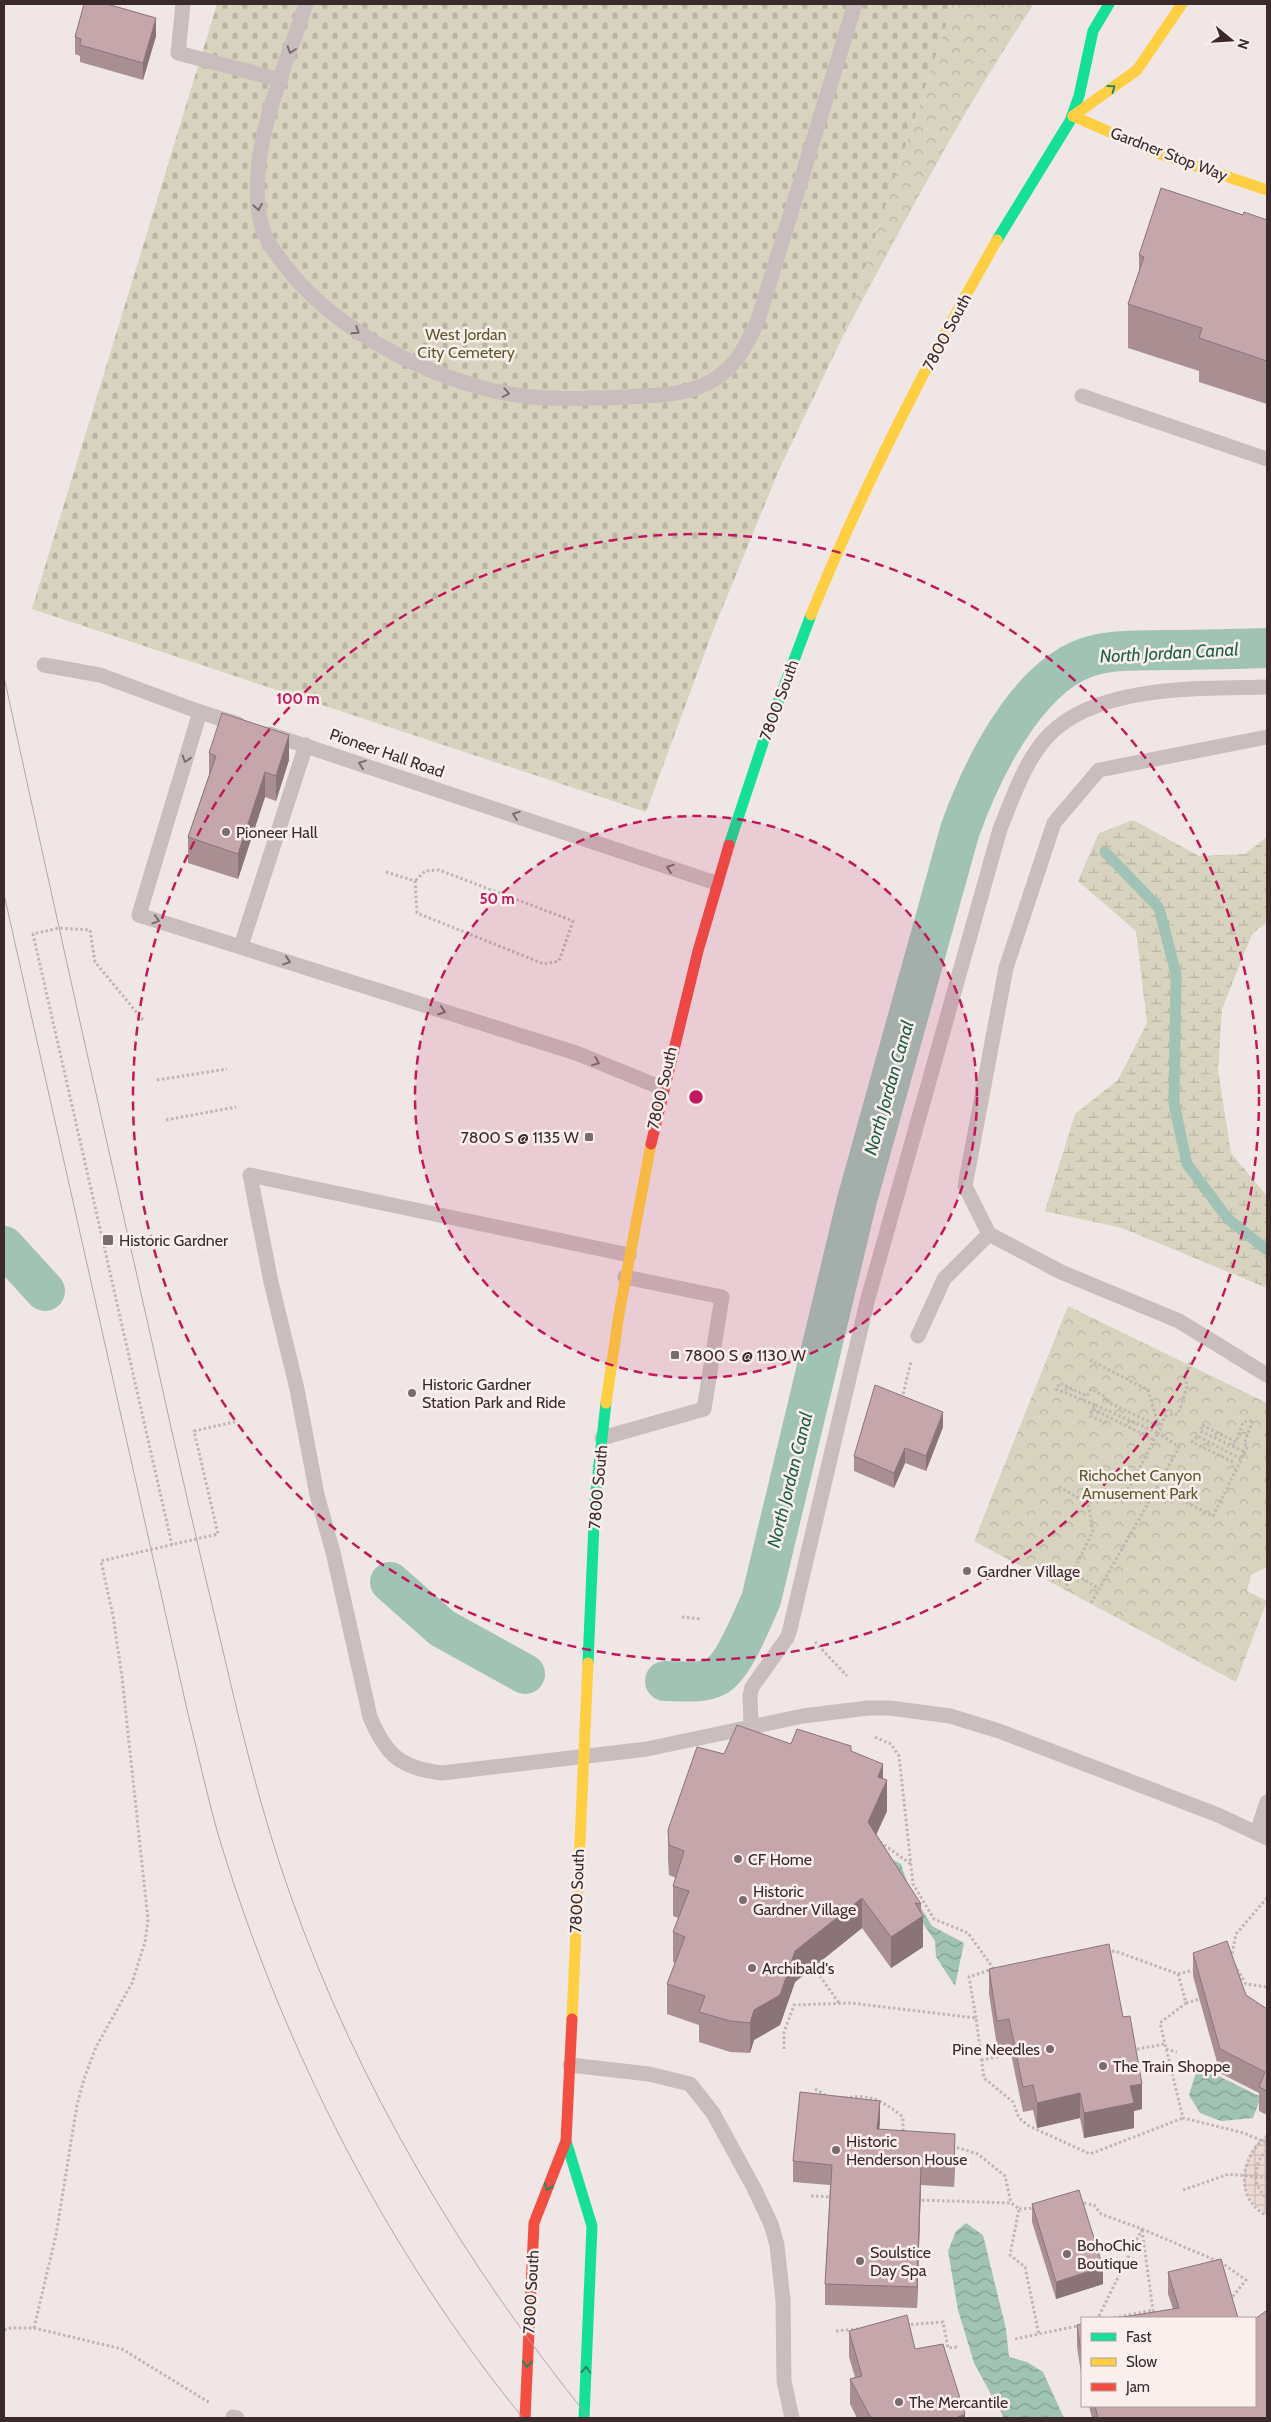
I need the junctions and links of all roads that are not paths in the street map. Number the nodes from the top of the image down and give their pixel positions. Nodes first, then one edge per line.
1 (183, 4) edge
2 (306, 4) edge
3 (855, 4) edge
4 (1110, 4) edge
5 (1182, 4) edge
6 (281, 80) junction
7 (1073, 116) junction
8 (1267, 190) edge
9 (1082, 396) dead end
10 (1267, 459) edge
11 (44, 665) dead end
12 (1267, 687) edge
13 (200, 712) junction
14 (1267, 737) edge
15 (306, 745) junction
16 (716, 883) junction
17 (241, 946) junction
18 (662, 1088) junction
19 (989, 1234) junction
20 (628, 1255) junction
21 (625, 1277) junction
22 (918, 1336) road end
23 (1267, 1375) edge
24 (602, 1438) junction
25 (751, 1726) junction
26 (584, 1756) junction
27 (1267, 1802) edge
28 (1262, 1835) edge
29 (570, 2065) junction
30 (566, 2141) junction
31 (525, 2418) edge
32 (584, 2418) edge
33 (792, 2418) edge

1 - 6 lane
2 -> 6 lane
6 -> 3 lane
4 - 7 main road, 7800 South
7 -> 5 main road, 7800 South
7 - 8 main road, Gardner Stop Way
7 - 16 main road, 7800 South
9 - 10 lane
11 - 13 lane, Pioneer Hall Road
12 - 25 lane
13 - 15 lane, Pioneer Hall Road
13 -> 17 lane
14 - 19 lane
16 -> 15 lane, Pioneer Hall Road
15 - 17 lane
16 - 18 main road, 7800 South
17 -> 18 lane
18 - 20 main road, 7800 South
19 - 22 lane
19 - 23 lane
20 - 21 main road, 7800 South
20 - 26 lane
21 - 24 main road, 7800 South
21 - 24 lane
24 - 26 main road, 7800 South
25 - 26 lane
25 - 28 lane
26 - 29 main road, 7800 South
27 - 28 lane
29 - 30 main road, 7800 South
29 - 33 lane
30 -> 31 main road, 7800 South
32 -> 30 main road, 7800 South

